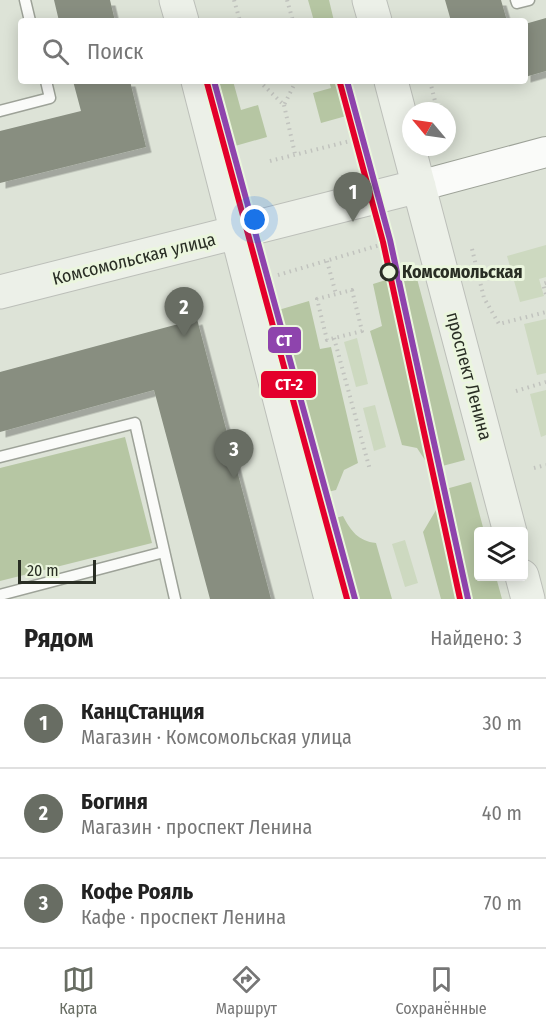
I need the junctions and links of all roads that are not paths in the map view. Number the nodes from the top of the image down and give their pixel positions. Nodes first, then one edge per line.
1 (25, 0) edge
2 (176, 0) edge
3 (369, 0) edge
4 (516, 0) edge
5 (529, 0) edge
6 (29, 18) edge
7 (181, 18) edge
8 (374, 18) edge
9 (47, 84) edge
10 (199, 84) edge
11 (392, 84) edge
12 (0, 111) edge
13 (546, 152) edge
14 (419, 186) junction
15 (239, 233) junction
16 (0, 292) edge
17 (0, 457) edge
18 (509, 527) edge
19 (164, 552) junction
20 (523, 581) edge
21 (0, 594) edge
22 (175, 599) edge
23 (331, 599) edge
24 (528, 599) edge

1 - 6 lane
2 - 7 main road
3 - 8 main road
4 - 5 lane
9 - 12 lane
10 - 15 main road
11 - 14 main road, проспект Ленина
13 - 14 main road, Комсомольская улица
14 - 15 main road, Комсомольская улица
14 - 18 main road, проспект Ленина
15 - 16 main road, Комсомольская улица
15 - 23 main road
17 - 19 lane
19 - 21 lane
19 - 22 lane
20 - 24 main road

